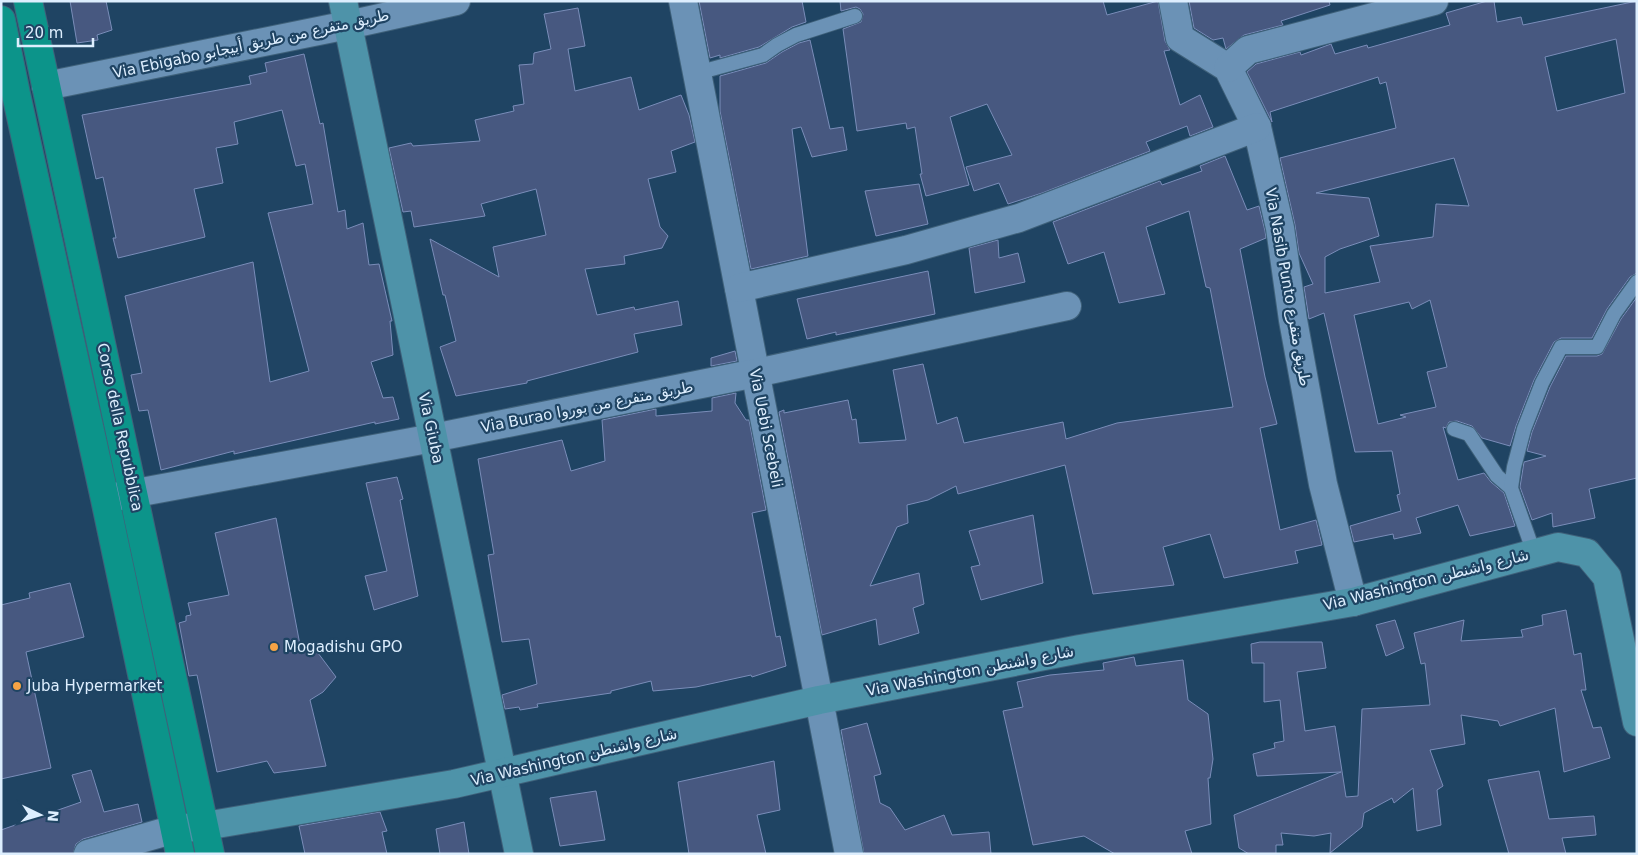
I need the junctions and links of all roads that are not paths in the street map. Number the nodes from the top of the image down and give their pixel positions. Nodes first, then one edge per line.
1 (28, 1) edge
2 (456, 1) edge
3 (684, 1) edge
4 (1172, 1) edge
5 (1422, 2) edge
6 (346, 13) edge
7 (855, 16) dead end
8 (1, 20) edge
9 (1228, 68) junction
10 (697, 73) junction
11 (46, 86) junction
12 (8, 95) edge
13 (1257, 127) junction
14 (1637, 282) edge
15 (739, 288) junction
16 (1067, 306) dead end
17 (756, 373) junction
18 (1454, 429) dead end
19 (433, 438) junction
20 (1511, 488) junction
21 (135, 494) junction
22 (105, 499) junction
23 (1534, 553) junction
24 (1353, 602) junction
25 (819, 700) junction
26 (1637, 722) edge
27 (502, 774) junction
28 (205, 826) junction
29 (178, 842) edge
30 (88, 854) edge
31 (210, 854) edge
32 (519, 854) edge
33 (849, 854) edge

1 - 11 highway, Corso della Repubblica
2 - 6 street, Via Ebigabo طريق متفرع من طريق أبيجابو
3 - 10 street, Via Uebi Scebeli
4 - 9 street
5 - 9 street
6 - 11 street, Via Ebigabo طريق متفرع من طريق أبيجابو
6 - 19 street, Via Giuba
7 - 10 lane
8 - 12 highway
9 - 13 street, Via Nasib Punto طريق متفرع
10 - 15 street, Via Uebi Scebeli
11 - 12 street
11 - 21 highway, Corso della Repubblica
12 - 22 highway
13 - 15 street
13 - 24 street, Via Nasib Punto طريق متفرع
14 - 20 lane
15 - 17 street, Via Uebi Scebeli
16 - 17 street, Via Burao طريق متفرع من بوروا
17 - 19 street, Via Burao طريق متفرع من بوروا
17 - 25 street, Via Uebi Scebeli
18 - 20 lane
19 - 21 street, Via Burao طريق متفرع من بوروا
19 - 27 street, Via Giuba
20 - 23 lane
21 - 22 street, Via Burao طريق متفرع من بوروا
21 - 28 highway, Corso della Repubblica
22 - 29 highway
23 - 24 street, Via Washington شارع واشنطن
23 - 26 street, Via Washington شارع واشنطن
24 - 25 street, Via Washington شارع واشنطن
25 - 27 street, Via Washington شارع واشنطن
25 - 33 street, Via Uebi Scebeli
27 - 28 street, Via Washington شارع واشنطن
27 - 32 street, Via Giuba
28 - 29 street, Via Washington شارع واشنطن
28 - 31 highway, Corso della Repubblica
29 - 30 street

